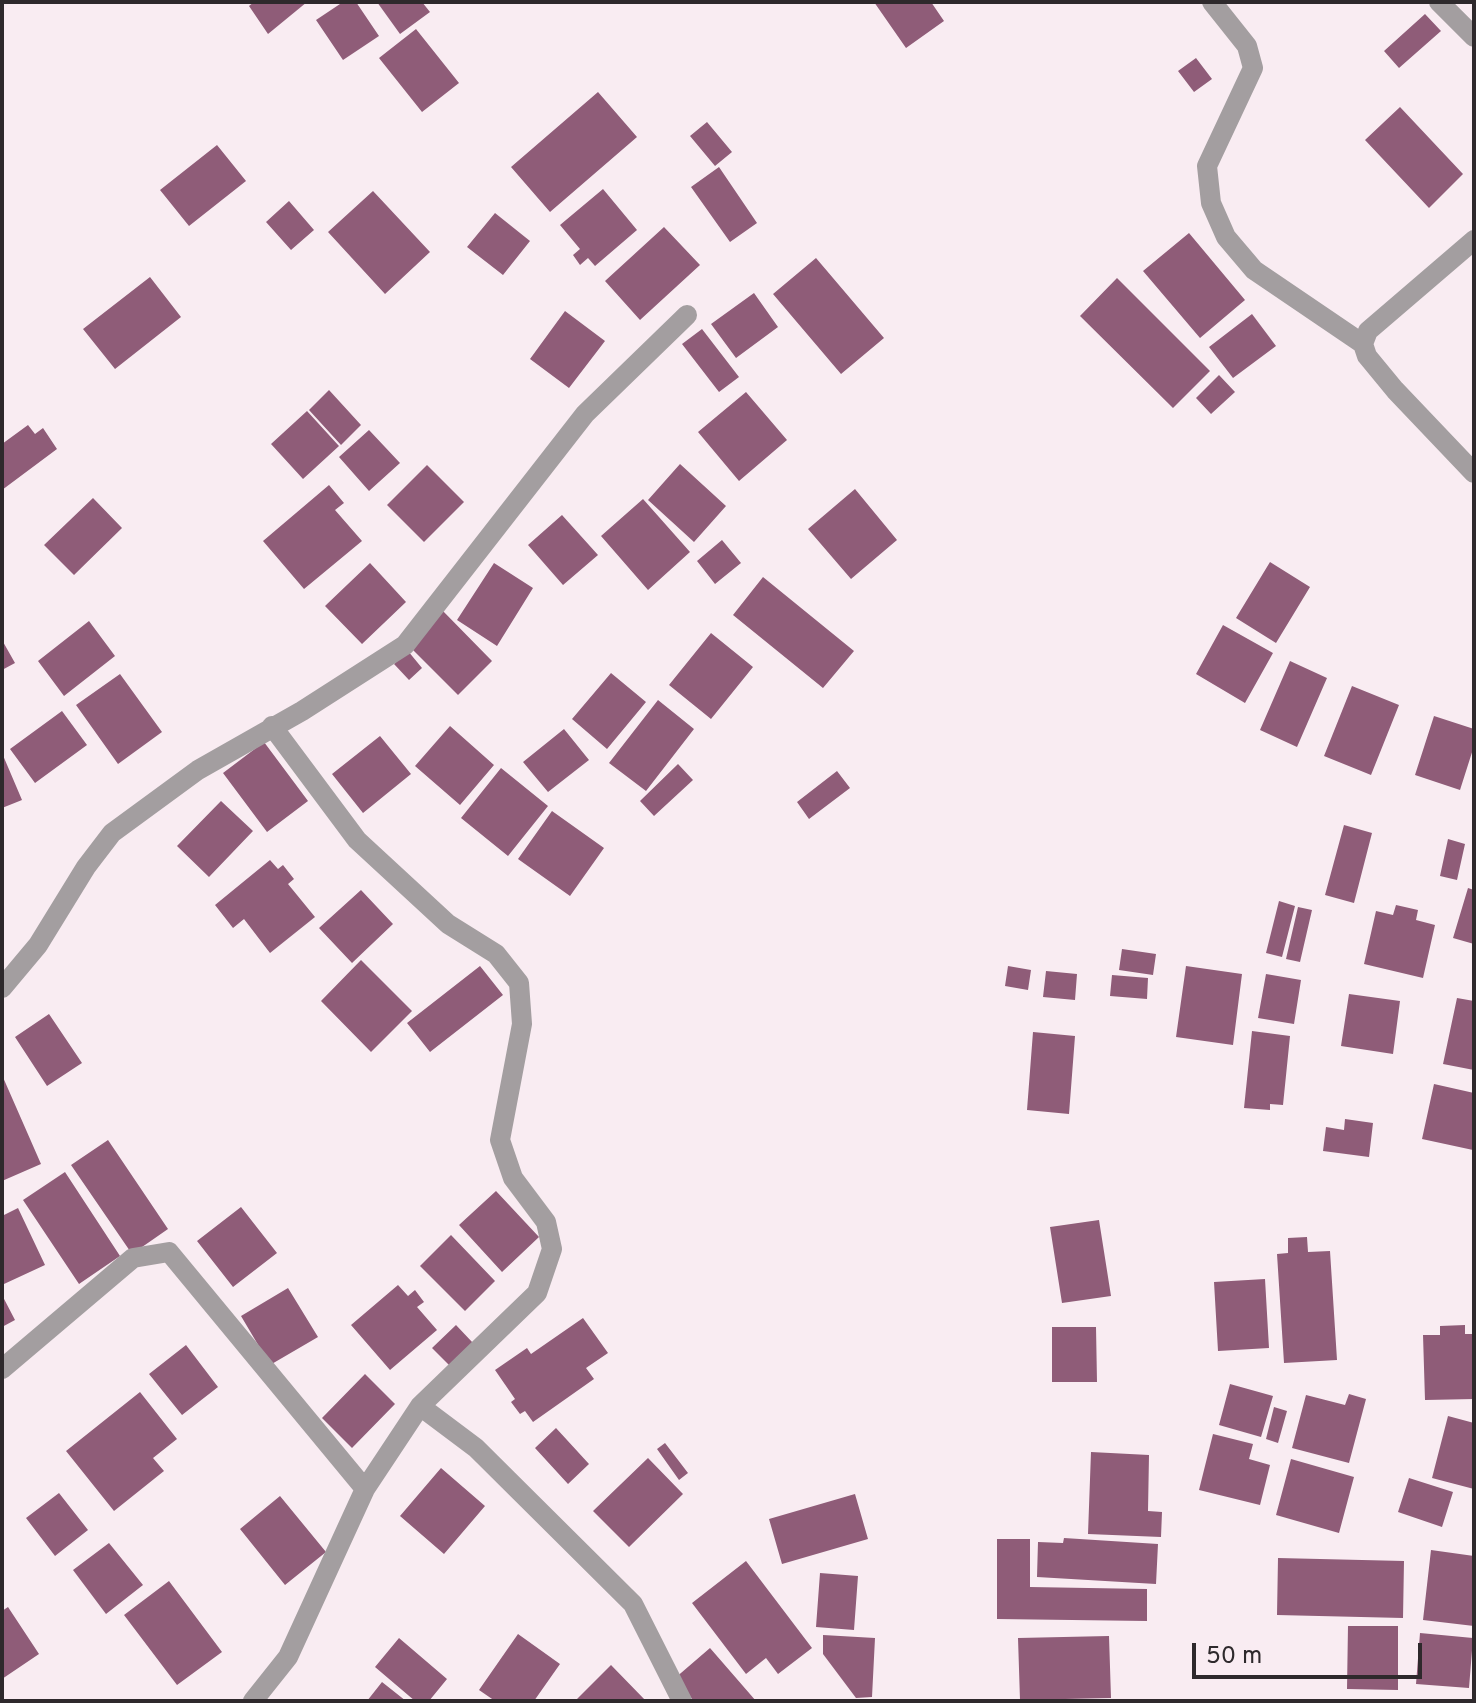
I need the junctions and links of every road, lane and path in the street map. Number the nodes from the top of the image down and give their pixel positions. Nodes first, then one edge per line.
1 (1212, 2) edge
2 (1439, 2) edge
3 (1474, 37) edge
4 (1474, 240) edge
5 (687, 315) dead end
6 (1363, 344) junction
7 (1474, 473) edge
8 (272, 726) junction
9 (2, 988) edge
10 (2, 1369) edge
11 (420, 1406) junction
12 (365, 1489) junction
13 (253, 1701) edge
14 (682, 1701) edge

1 - 6 street
2 - 3 street
4 - 6 street
5 - 8 street
6 - 7 street
8 - 9 street
8 - 11 street
10 - 12 street
11 - 12 street
11 - 14 street
12 - 13 street

